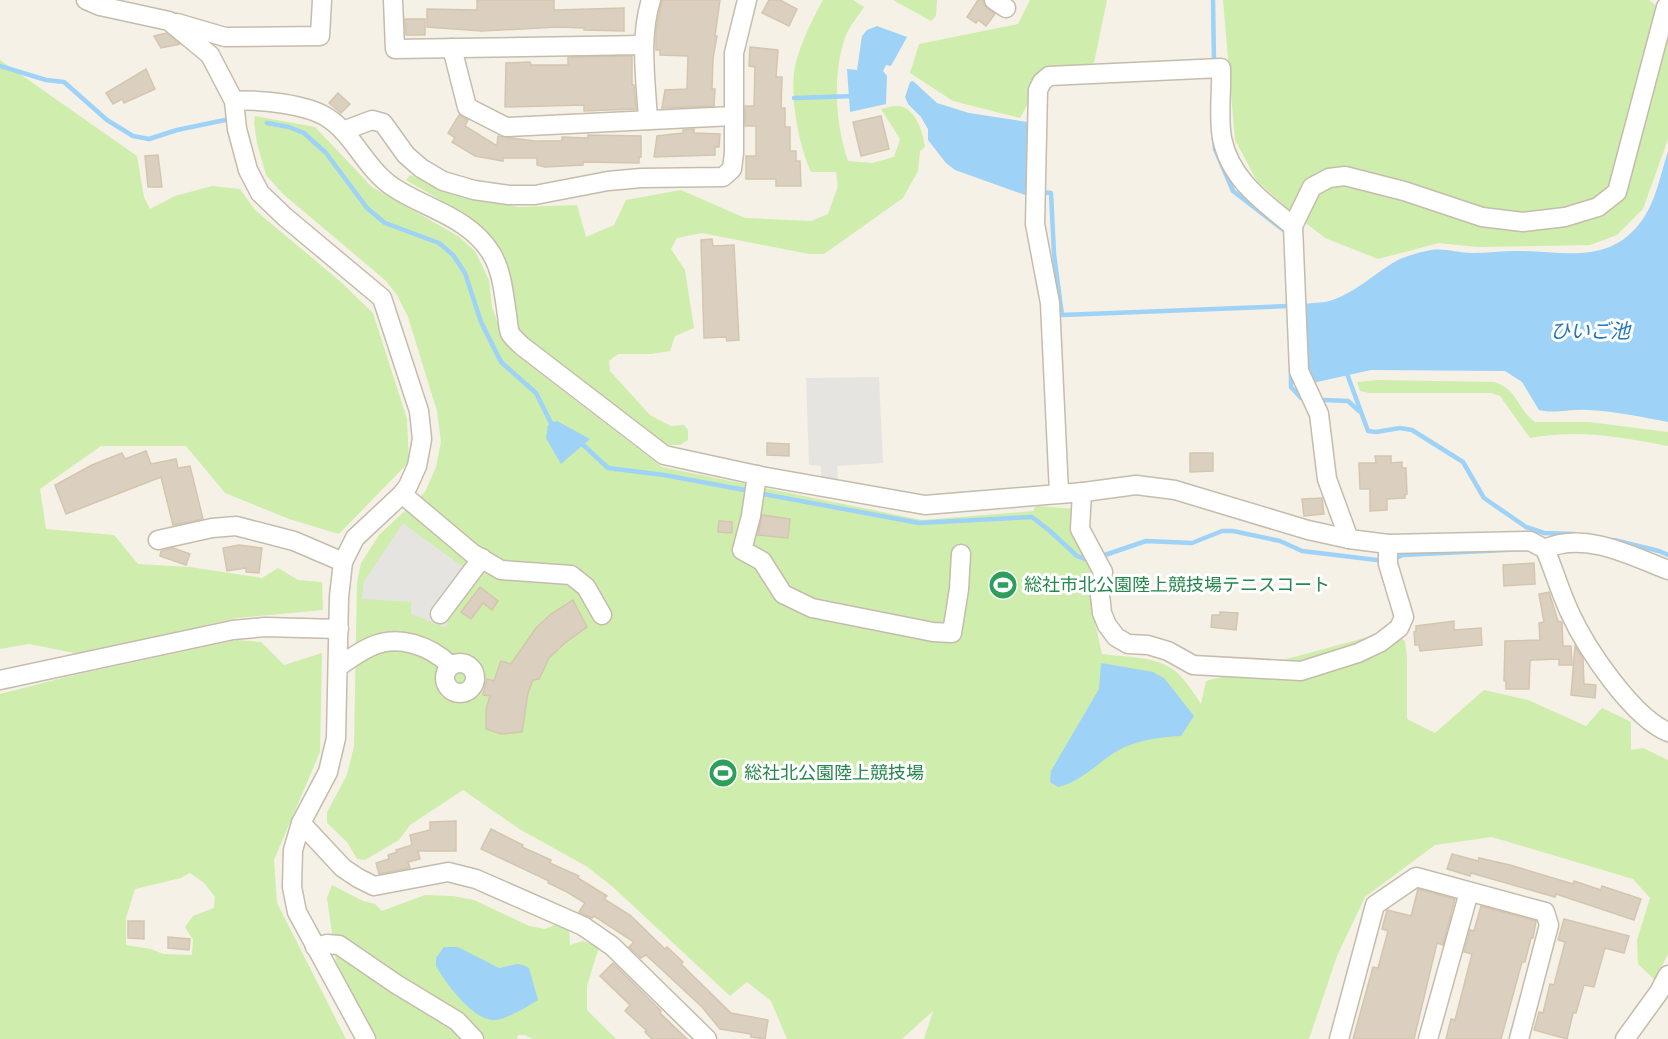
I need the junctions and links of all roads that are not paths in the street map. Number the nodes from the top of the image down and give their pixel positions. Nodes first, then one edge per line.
1 (86, 0) edge
2 (322, 0) edge
3 (393, 0) edge
4 (651, 0) edge
5 (747, 0) edge
6 (1664, 5) edge
7 (169, 21) junction
8 (644, 45) junction
9 (452, 48) junction
10 (234, 101) junction
11 (733, 116) junction
12 (648, 120) junction
13 (343, 131) junction
14 (1293, 226) junction
15 (755, 487) junction
16 (1082, 492) junction
17 (1059, 493) junction
18 (402, 494) junction
19 (1348, 539) junction
20 (158, 540) dead end
21 (1537, 544) junction
22 (961, 554) dead end
23 (1388, 555) junction
24 (482, 558) junction
25 (343, 562) junction
26 (1668, 570) edge
27 (440, 614) dead end
28 (602, 615) dead end
29 (339, 629) junction
30 (451, 666) dead end
31 (338, 667) junction
32 (0, 680) edge
33 (1668, 732) edge
34 (301, 823) junction
35 (1469, 892) junction
36 (315, 947) junction
37 (1668, 975) edge
38 (366, 1039) edge
39 (474, 1039) edge
40 (707, 1039) edge
41 (1339, 1039) edge
42 (1428, 1039) edge
43 (1519, 1039) edge
44 (1625, 1039) edge

1 - 7 street
2 - 7 street
3 - 9 street
4 - 8 street
5 - 11 street
6 - 14 street
7 - 10 street
8 - 9 street
8 - 12 street
9 - 12 street
10 - 13 street
10 - 18 street
11 - 12 street
11 - 13 street
13 - 15 street
14 - 17 street
14 - 19 street
15 - 17 street
15 - 22 street
16 - 17 street
16 - 19 street
16 - 23 street
18 - 24 street
18 - 25 street
19 - 23 street
20 - 25 street
21 - 23 street
21 - 26 street
21 - 33 street
24 - 27 street
24 - 28 street
25 - 29 street
29 - 31 street
29 - 32 street
30 - 31 street
31 - 34 street
34 - 36 street
34 - 40 street
35 - 41 street
35 - 42 street
35 - 43 street
36 - 38 street
36 - 39 street
37 - 44 street

